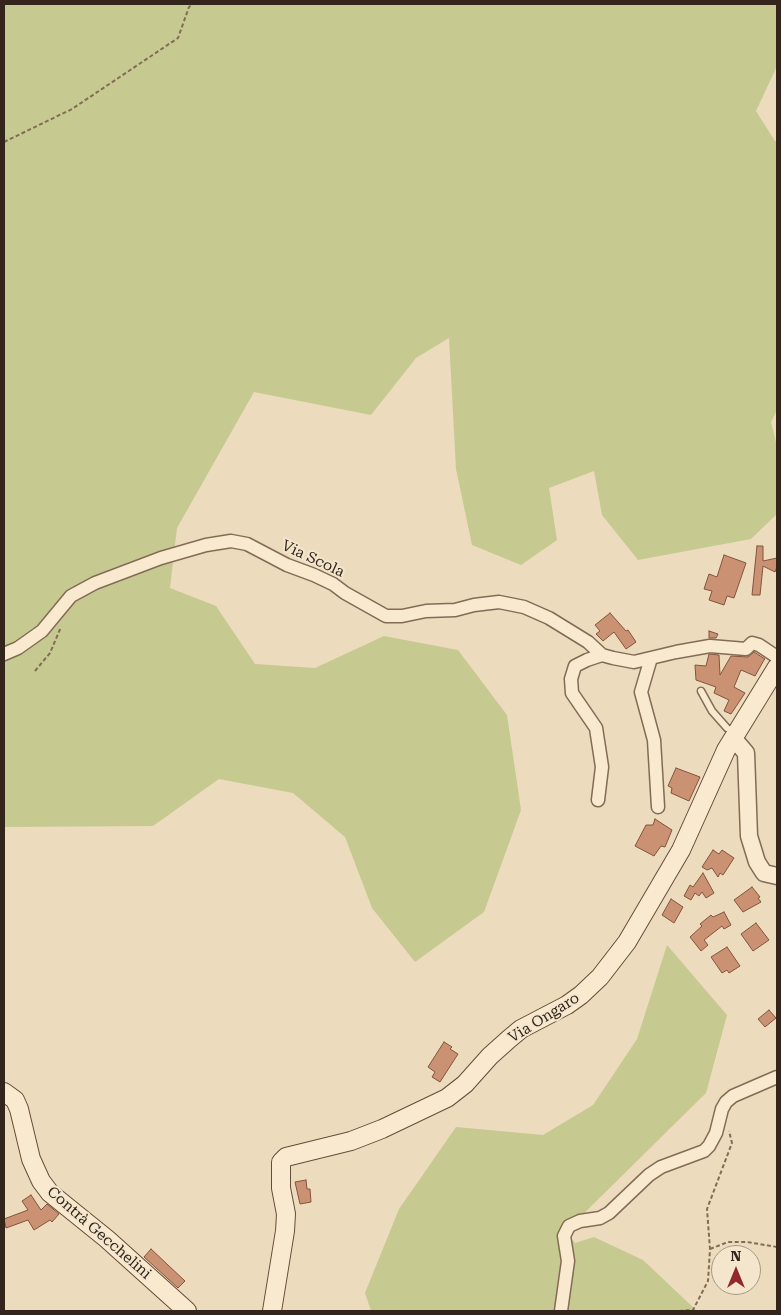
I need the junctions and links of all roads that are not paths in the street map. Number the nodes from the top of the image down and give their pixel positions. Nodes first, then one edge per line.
1 (4, 654) edge
2 (602, 655) junction
3 (777, 657) edge
4 (651, 658) junction
5 (777, 667) edge
6 (701, 691) dead end
7 (735, 737) junction
8 (598, 800) dead end
9 (658, 807) dead end
10 (777, 876) edge
11 (777, 1077) edge
12 (4, 1092) edge
13 (187, 1311) edge
14 (272, 1311) edge
15 (561, 1311) edge

1 - 2 street, Via Scola
2 - 4 street, Via Scola
2 - 8 street
3 - 4 street, Via Scola
4 - 9 street
5 - 7 main road, Via Ongaro
6 - 7 lane
7 - 10 street
7 - 14 main road, Via Ongaro
11 - 15 street
12 - 13 main road, Contrà Gecchelini

